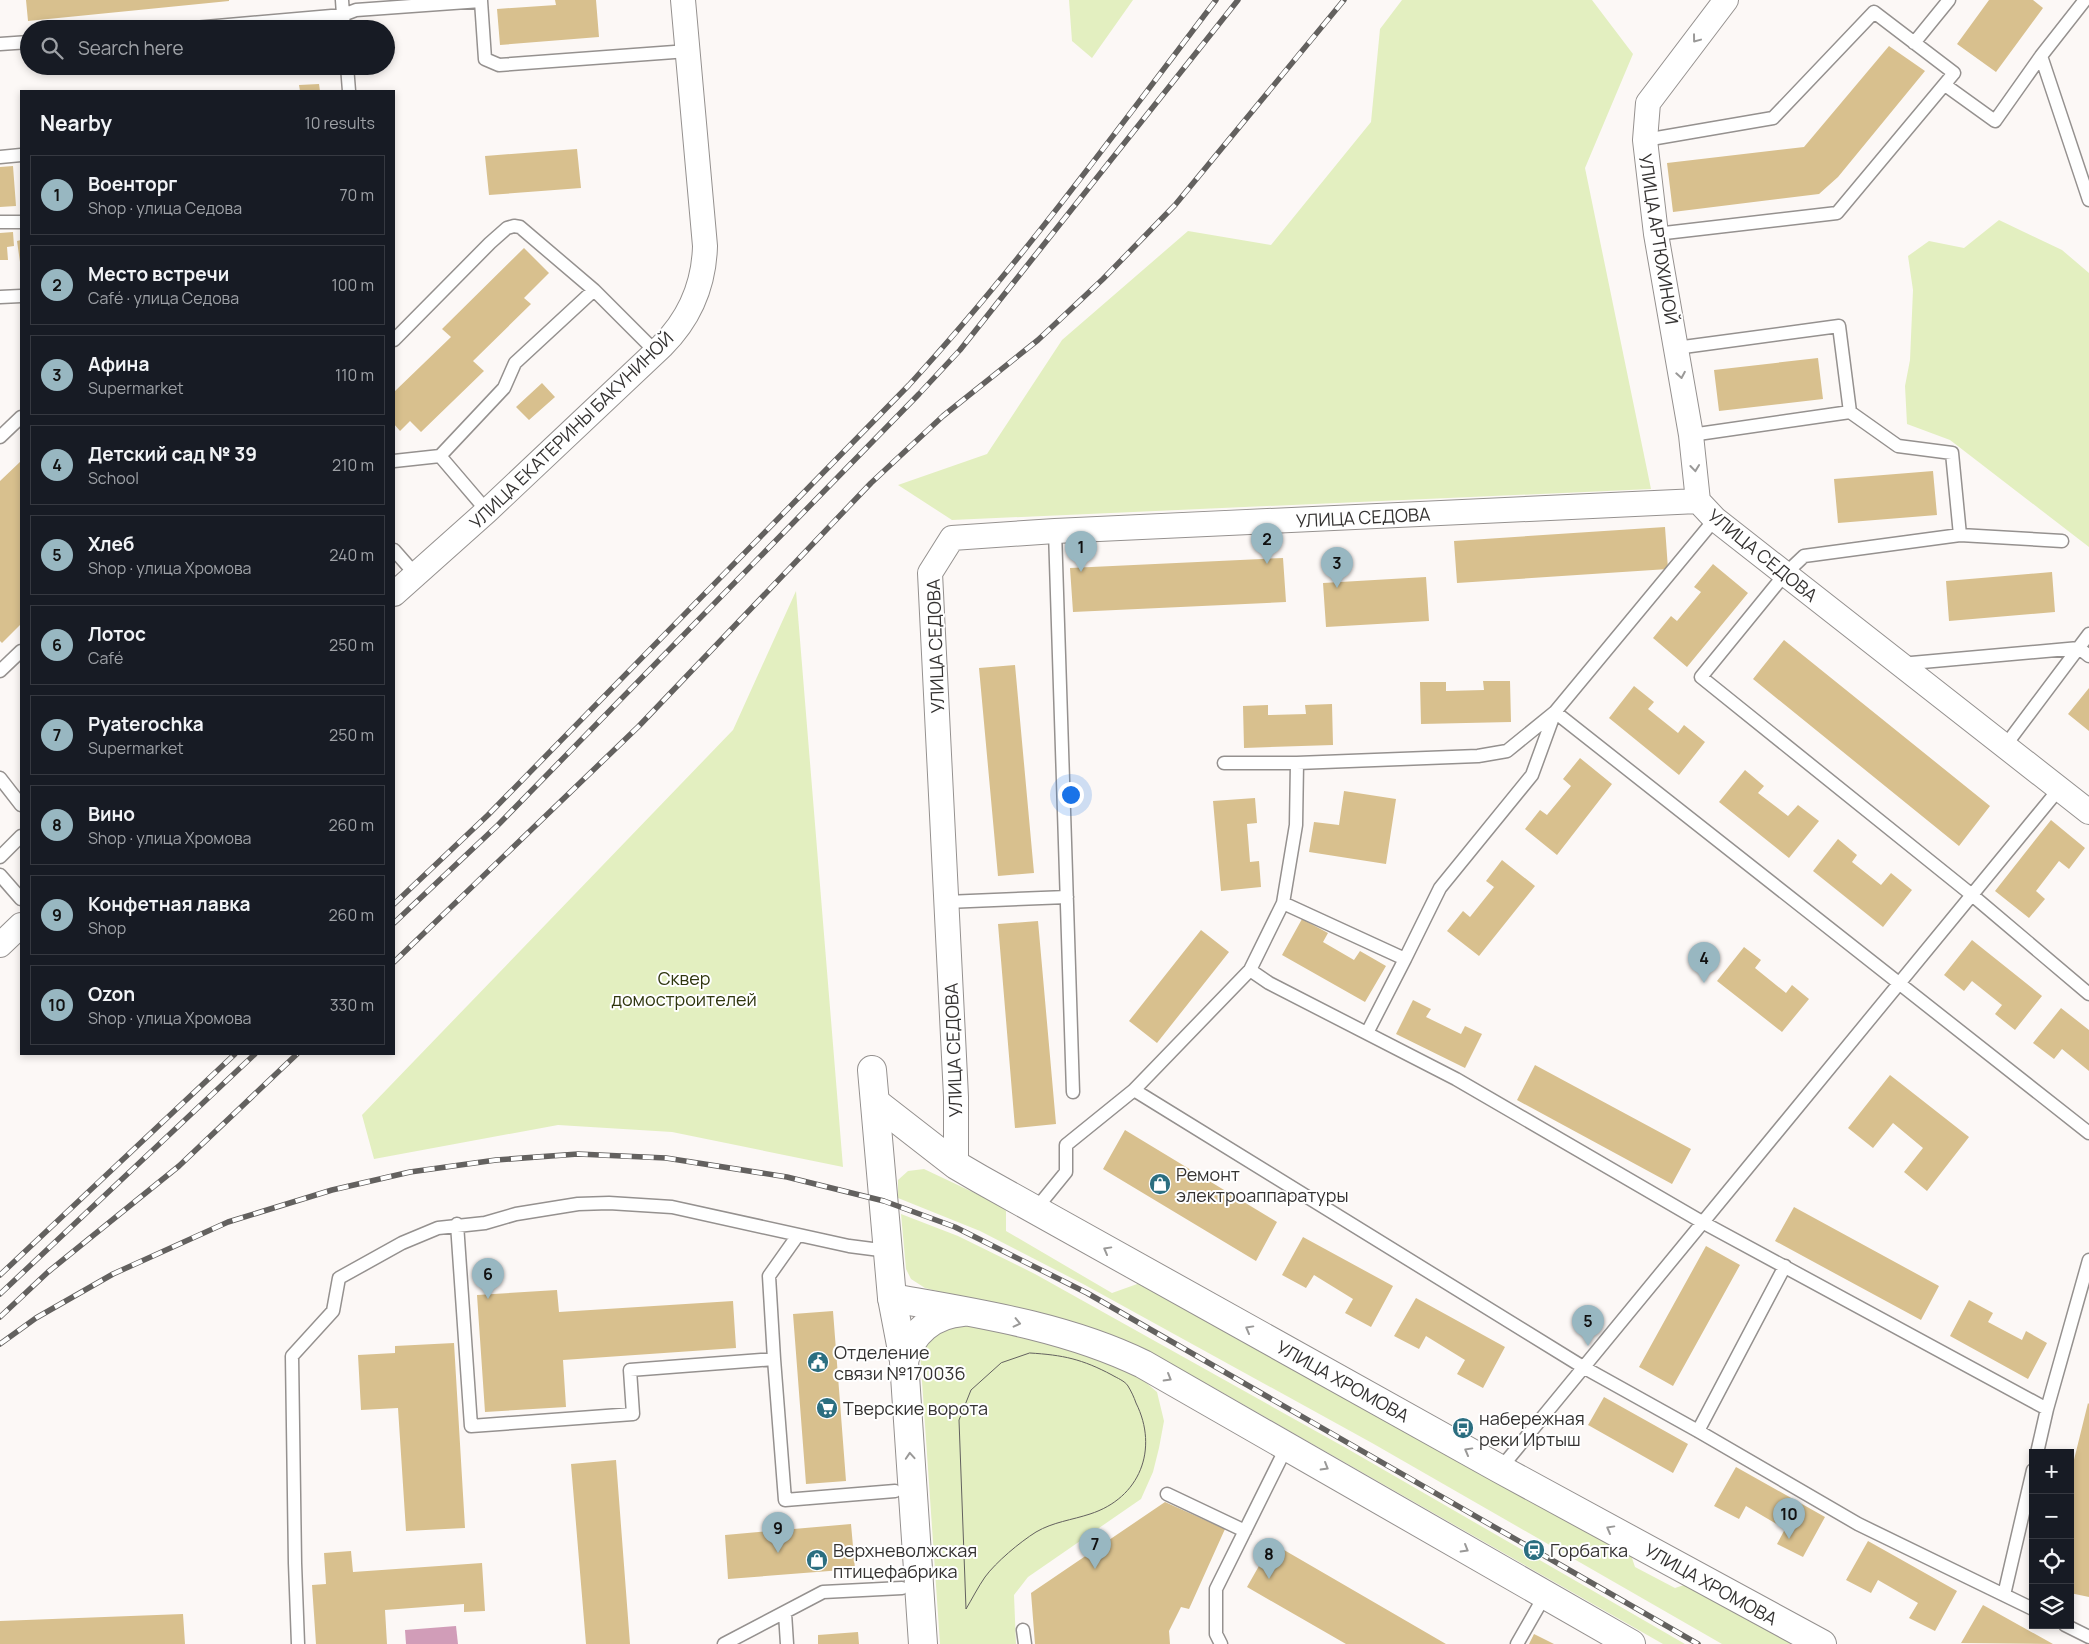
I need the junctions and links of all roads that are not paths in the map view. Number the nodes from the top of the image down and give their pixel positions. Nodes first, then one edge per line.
1 (342, 0) edge
2 (683, 0) edge
3 (1948, 0) edge
4 (2085, 0) edge
5 (1720, 2) edge
6 (342, 15) junction
7 (286, 20) edge
8 (343, 20) edge
9 (20, 43) edge
10 (1914, 43) junction
11 (0, 44) edge
12 (688, 50) junction
13 (2041, 56) junction
14 (348, 75) edge
15 (1945, 85) junction
16 (349, 90) edge
17 (1645, 140) junction
18 (20, 155) edge
19 (0, 157) edge
20 (2089, 200) edge
21 (0, 222) edge
22 (20, 222) edge
23 (1656, 234) junction
24 (594, 290) junction
25 (20, 296) edge
26 (0, 297) edge
27 (395, 339) edge
28 (1676, 348) junction
29 (655, 351) junction
30 (1850, 412) junction
31 (20, 418) edge
32 (1691, 435) junction
33 (0, 437) edge
34 (440, 456) junction
35 (395, 460) edge
36 (1698, 502) junction
37 (487, 511) junction
38 (1716, 519) junction
39 (1055, 531) junction
40 (1960, 535) junction
41 (2062, 541) dead end
42 (395, 551) edge
43 (1785, 574) junction
44 (416, 575) junction
45 (395, 593) edge
46 (2089, 634) edge
47 (2079, 648) junction
48 (20, 652) edge
49 (2089, 656) edge
50 (1900, 664) junction
51 (0, 671) edge
52 (1555, 712) junction
53 (2005, 746) junction
54 (1224, 763) dead end
55 (1297, 763) junction
56 (0, 778) edge
57 (2059, 789) junction
58 (20, 804) edge
59 (2089, 812) edge
60 (20, 837) edge
61 (0, 857) edge
62 (0, 875) edge
63 (1972, 894) junction
64 (20, 898) edge
65 (1068, 898) junction
66 (946, 902) junction
67 (1283, 902) junction
68 (20, 926) edge
69 (0, 944) edge
70 (1405, 959) junction
71 (1250, 970) junction
72 (1899, 982) junction
73 (2089, 994) edge
74 (1367, 1033) junction
75 (872, 1070) dead end
76 (1134, 1090) junction
77 (1073, 1092) dead end
78 (875, 1102) junction
79 (2089, 1134) edge
80 (956, 1165) junction
81 (1035, 1210) junction
82 (1702, 1222) junction
83 (457, 1224) junction
84 (798, 1235) junction
85 (888, 1251) junction
86 (2089, 1260) edge
87 (1785, 1266) junction
88 (892, 1298) junction
89 (969, 1312) junction
90 (774, 1358) junction
91 (904, 1361) junction
92 (1583, 1367) junction
93 (2047, 1409) junction
94 (1698, 1431) junction
95 (1287, 1446) junction
96 (2038, 1449) edge
97 (1500, 1469) junction
98 (2029, 1487) edge
99 (895, 1491) junction
100 (1167, 1494) dead end
101 (1245, 1531) junction
102 (910, 1587) junction
103 (1545, 1595) junction
104 (2004, 1595) junction
105 (2029, 1607) edge
106 (785, 1613) junction
107 (2073, 1629) edge
108 (1024, 1630) dead end
109 (2089, 1637) edge
110 (298, 1644) edge
111 (724, 1644) edge
112 (787, 1644) edge
113 (906, 1644) edge
114 (923, 1644) edge
115 (1025, 1644) edge
116 (1221, 1644) edge
117 (1517, 1644) edge
118 (1631, 1644) edge
119 (1822, 1644) edge

1 - 6 lane
2 - 12 street, УЛИЦА ЕКАТЕРИНЫ БАКУНИНОЙ
3 - 10 lane
4 - 13 lane
5 -> 17 street, УЛИЦА АРТЮХИНОЙ
6 - 7 lane
6 - 8 lane
6 - 12 lane
9 - 11 lane
10 - 15 lane
10 - 17 lane
12 - 29 street, УЛИЦА ЕКАТЕРИНЫ БАКУНИНОЙ
13 - 15 lane
13 - 20 lane
14 - 16 lane
15 - 23 lane
17 - 23 street, УЛИЦА АРТЮХИНОЙ
18 - 19 lane
21 - 22 lane
23 - 28 street, УЛИЦА АРТЮХИНОЙ
24 - 27 lane
24 - 29 lane
24 - 34 lane
25 - 26 lane
28 - 30 lane
28 -> 32 street, УЛИЦА АРТЮХИНОЙ
29 - 37 street, УЛИЦА ЕКАТЕРИНЫ БАКУНИНОЙ
30 - 32 lane
30 - 40 lane
31 - 33 lane
32 -> 36 street, УЛИЦА АРТЮХИНОЙ
34 - 35 lane
34 - 37 lane
36 - 38 street, УЛИЦА СЕДОВА
36 - 39 street, УЛИЦА СЕДОВА
37 - 44 street, УЛИЦА ЕКАТЕРИНЫ БАКУНИНОЙ
38 - 43 street, УЛИЦА СЕДОВА
38 - 52 lane
39 - 65 lane
39 - 66 street, УЛИЦА СЕДОВА
40 - 41 lane
40 - 43 lane
42 - 44 lane
43 - 50 street, УЛИЦА СЕДОВА
43 - 63 lane
44 - 45 street, УЛИЦА ЕКАТЕРИНЫ БАКУНИНОЙ
46 - 47 lane
47 - 49 lane
47 - 50 lane
47 - 53 lane
48 - 51 lane
50 - 53 street, УЛИЦА СЕДОВА
52 - 55 lane
52 - 70 lane
52 - 72 lane
53 - 57 street, УЛИЦА СЕДОВА
54 - 55 lane
55 - 67 lane
56 - 58 lane
57 - 59 street, УЛИЦА СЕДОВА
57 - 63 lane
60 - 61 lane
62 - 64 lane
63 - 72 lane
63 - 73 lane
65 - 66 lane
65 - 77 lane
66 - 80 street, УЛИЦА СЕДОВА
67 - 70 lane
67 - 71 lane
68 - 69 street
70 - 74 lane
71 - 74 lane
71 - 76 lane
72 - 79 lane
72 - 82 lane
74 - 82 lane
75 - 78 street
76 - 81 lane
76 - 92 lane
78 - 80 street, УЛИЦА ХРОМОВА
78 - 85 street
80 - 81 street, УЛИЦА ХРОМОВА
97 -> 81 street, УЛИЦА ХРОМОВА
82 - 87 lane
82 - 92 lane
83 - 84 lane
83 - 90 lane
83 - 110 lane
84 - 85 lane
84 - 90 lane
85 - 88 street
86 - 93 lane
87 - 93 lane
87 - 94 lane
88 - 89 street
88 - 91 street
88 - 99 street
89 - 91 street
89 -> 95 street
90 - 99 lane
102 -> 91 street
92 - 94 lane
92 - 97 lane
93 - 96 lane
94 - 104 lane
95 - 101 lane
95 -> 103 street
119 -> 97 street, УЛИЦА ХРОМОВА
98 - 104 lane
99 - 102 street
100 - 101 lane
101 - 116 lane
102 - 106 lane
102 - 113 street
102 - 114 street
103 - 117 lane
103 - 118 street
104 - 105 lane
106 - 111 lane
106 - 112 lane
107 - 109 lane
108 - 115 lane

